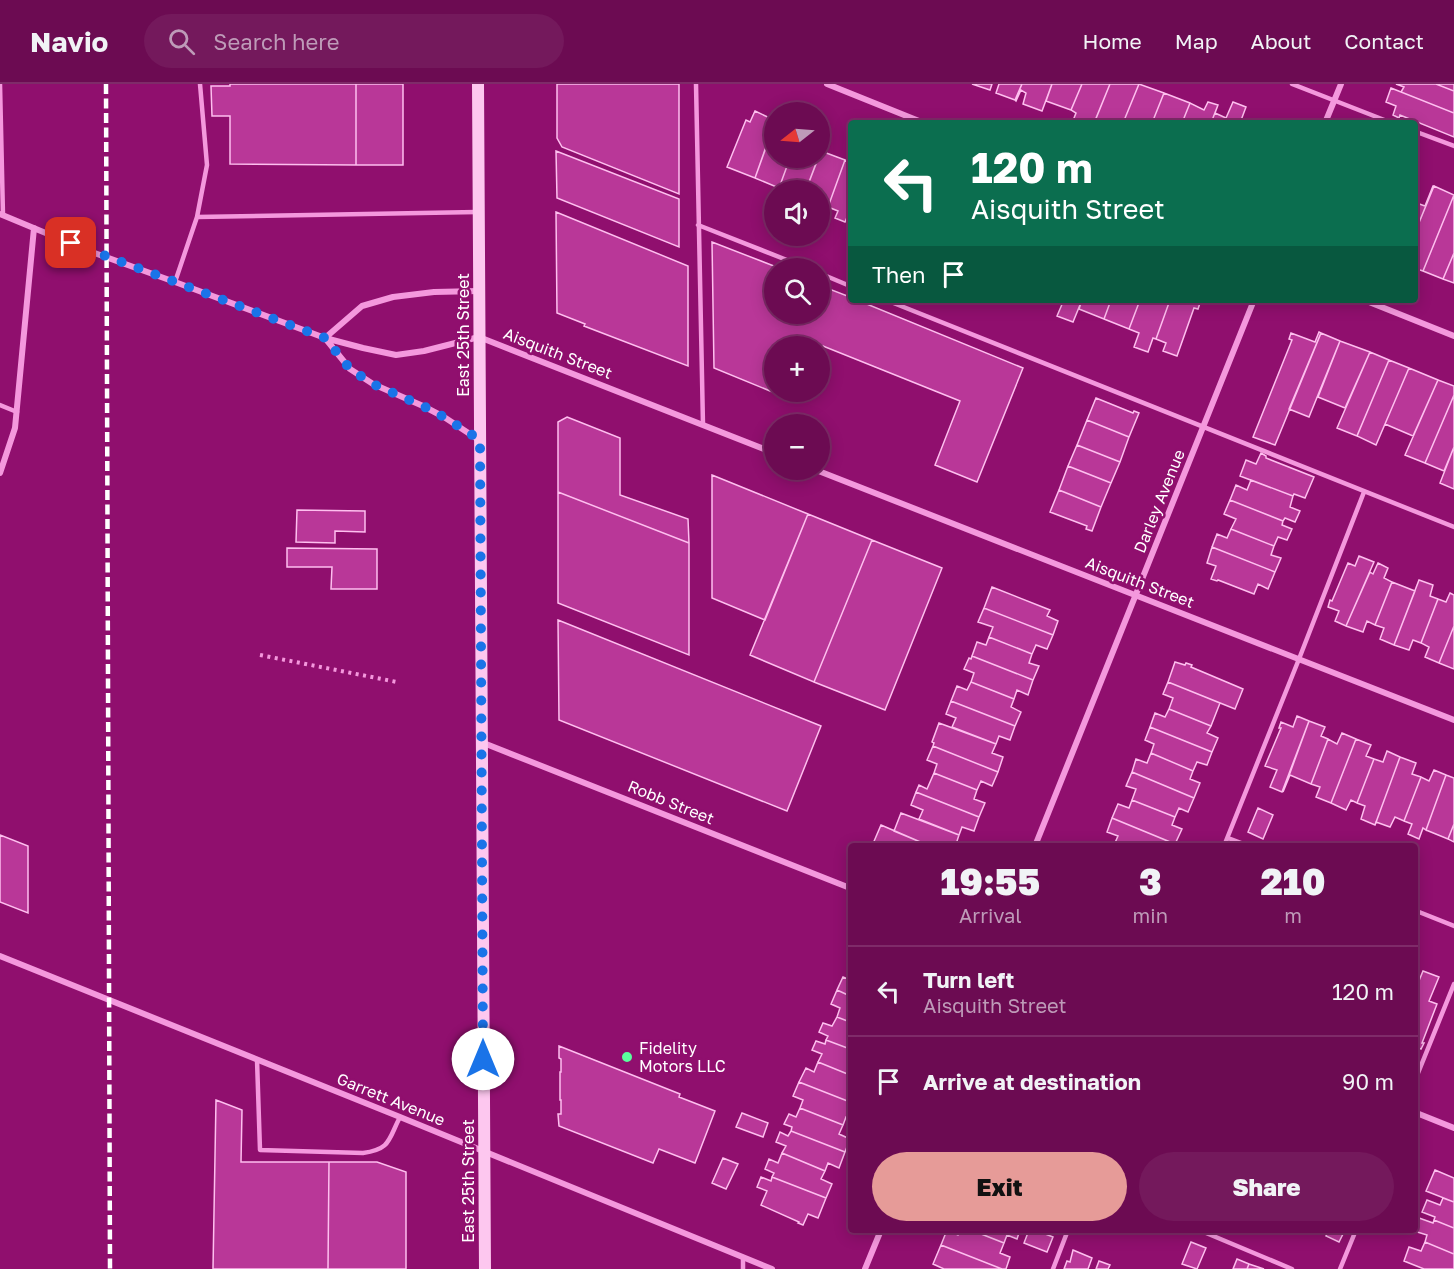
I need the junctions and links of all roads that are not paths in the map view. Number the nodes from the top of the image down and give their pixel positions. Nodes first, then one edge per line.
1 (0, 84) edge
2 (200, 84) edge
3 (478, 84) edge
4 (696, 84) edge
5 (827, 84) edge
6 (1292, 84) edge
7 (1341, 84) edge
8 (1334, 101) junction
9 (917, 120) edge
10 (1326, 120) edge
11 (1384, 120) edge
12 (1418, 132) edge
13 (1454, 146) edge
14 (478, 212) junction
15 (2, 214) edge
16 (197, 217) junction
17 (698, 225) junction
18 (34, 228) junction
19 (782, 258) edge
20 (830, 278) edge
21 (175, 282) junction
22 (848, 285) edge
23 (479, 291) junction
24 (893, 303) edge
25 (1253, 303) edge
26 (1372, 303) edge
27 (1454, 336) edge
28 (479, 337) junction
29 (325, 338) junction
30 (0, 405) edge
31 (17, 412) junction
32 (703, 425) junction
33 (1203, 427) junction
34 (480, 440) junction
35 (764, 449) edge
36 (0, 473) edge
37 (830, 475) edge
38 (1364, 492) junction
39 (1454, 527) edge
40 (1136, 595) junction
41 (1299, 660) junction
42 (1454, 720) edge
43 (482, 742) junction
44 (1228, 838) junction
45 (1036, 843) edge
46 (1226, 843) edge
47 (1241, 843) edge
48 (848, 887) edge
49 (1418, 912) edge
50 (1454, 926) edge
51 (0, 956) edge
52 (1454, 984) edge
53 (257, 1060) junction
54 (1418, 1073) edge
55 (1418, 1114) edge
56 (400, 1117) junction
57 (1454, 1128) edge
58 (484, 1152) junction
59 (880, 1233) edge
60 (1067, 1233) edge
61 (1206, 1233) edge
62 (1355, 1233) edge
63 (742, 1257) junction
64 (485, 1269) edge
65 (743, 1269) edge
66 (772, 1269) edge
67 (865, 1269) edge
68 (1053, 1269) edge
69 (1292, 1269) edge
70 (1340, 1269) edge

1 - 15 lane
2 - 16 lane
3 - 14 main road, East 25th Street
4 - 17 lane
5 - 9 street
6 - 8 lane
7 - 8 street
8 - 10 street
8 - 11 lane
12 - 13 lane
14 - 16 lane
14 - 23 main road, East 25th Street
15 - 18 street, Aisquith Street
16 - 21 lane
17 - 19 lane
17 - 32 lane
18 - 21 street, Aisquith Street
18 - 31 street
20 - 22 lane
21 - 29 street, Aisquith Street
23 - 28 main road, East 25th Street
23 - 29 street
24 - 33 lane
25 - 33 street, Darley Avenue
26 - 27 street
28 - 29 street, Aisquith Street
28 - 32 street, Aisquith Street
28 - 34 main road, East 25th Street
29 - 34 street
30 - 31 lane
31 - 36 street
32 - 35 street, Aisquith Street
33 - 38 lane
33 - 40 street, Darley Avenue
34 - 43 main road, East 25th Street
37 - 40 street, Aisquith Street
38 - 39 lane
38 - 41 lane
40 - 41 street, Aisquith Street
40 - 45 street, Darley Avenue
41 - 42 street, Aisquith Street
41 - 44 lane
43 - 48 street, Robb Street
43 - 58 main road, East 25th Street
44 - 46 lane
44 - 47 lane
49 - 50 lane
51 - 53 street, Garrett Avenue
52 - 54 lane
53 - 56 street, Garrett Avenue
53 - 56 lane
55 - 57 street
56 - 58 street, Garrett Avenue
58 - 63 street, Garrett Avenue
58 - 64 main road, East 25th Street
59 - 67 street
60 - 68 lane
61 - 69 lane
62 - 70 lane
63 - 65 lane
63 - 66 street, Garrett Avenue

